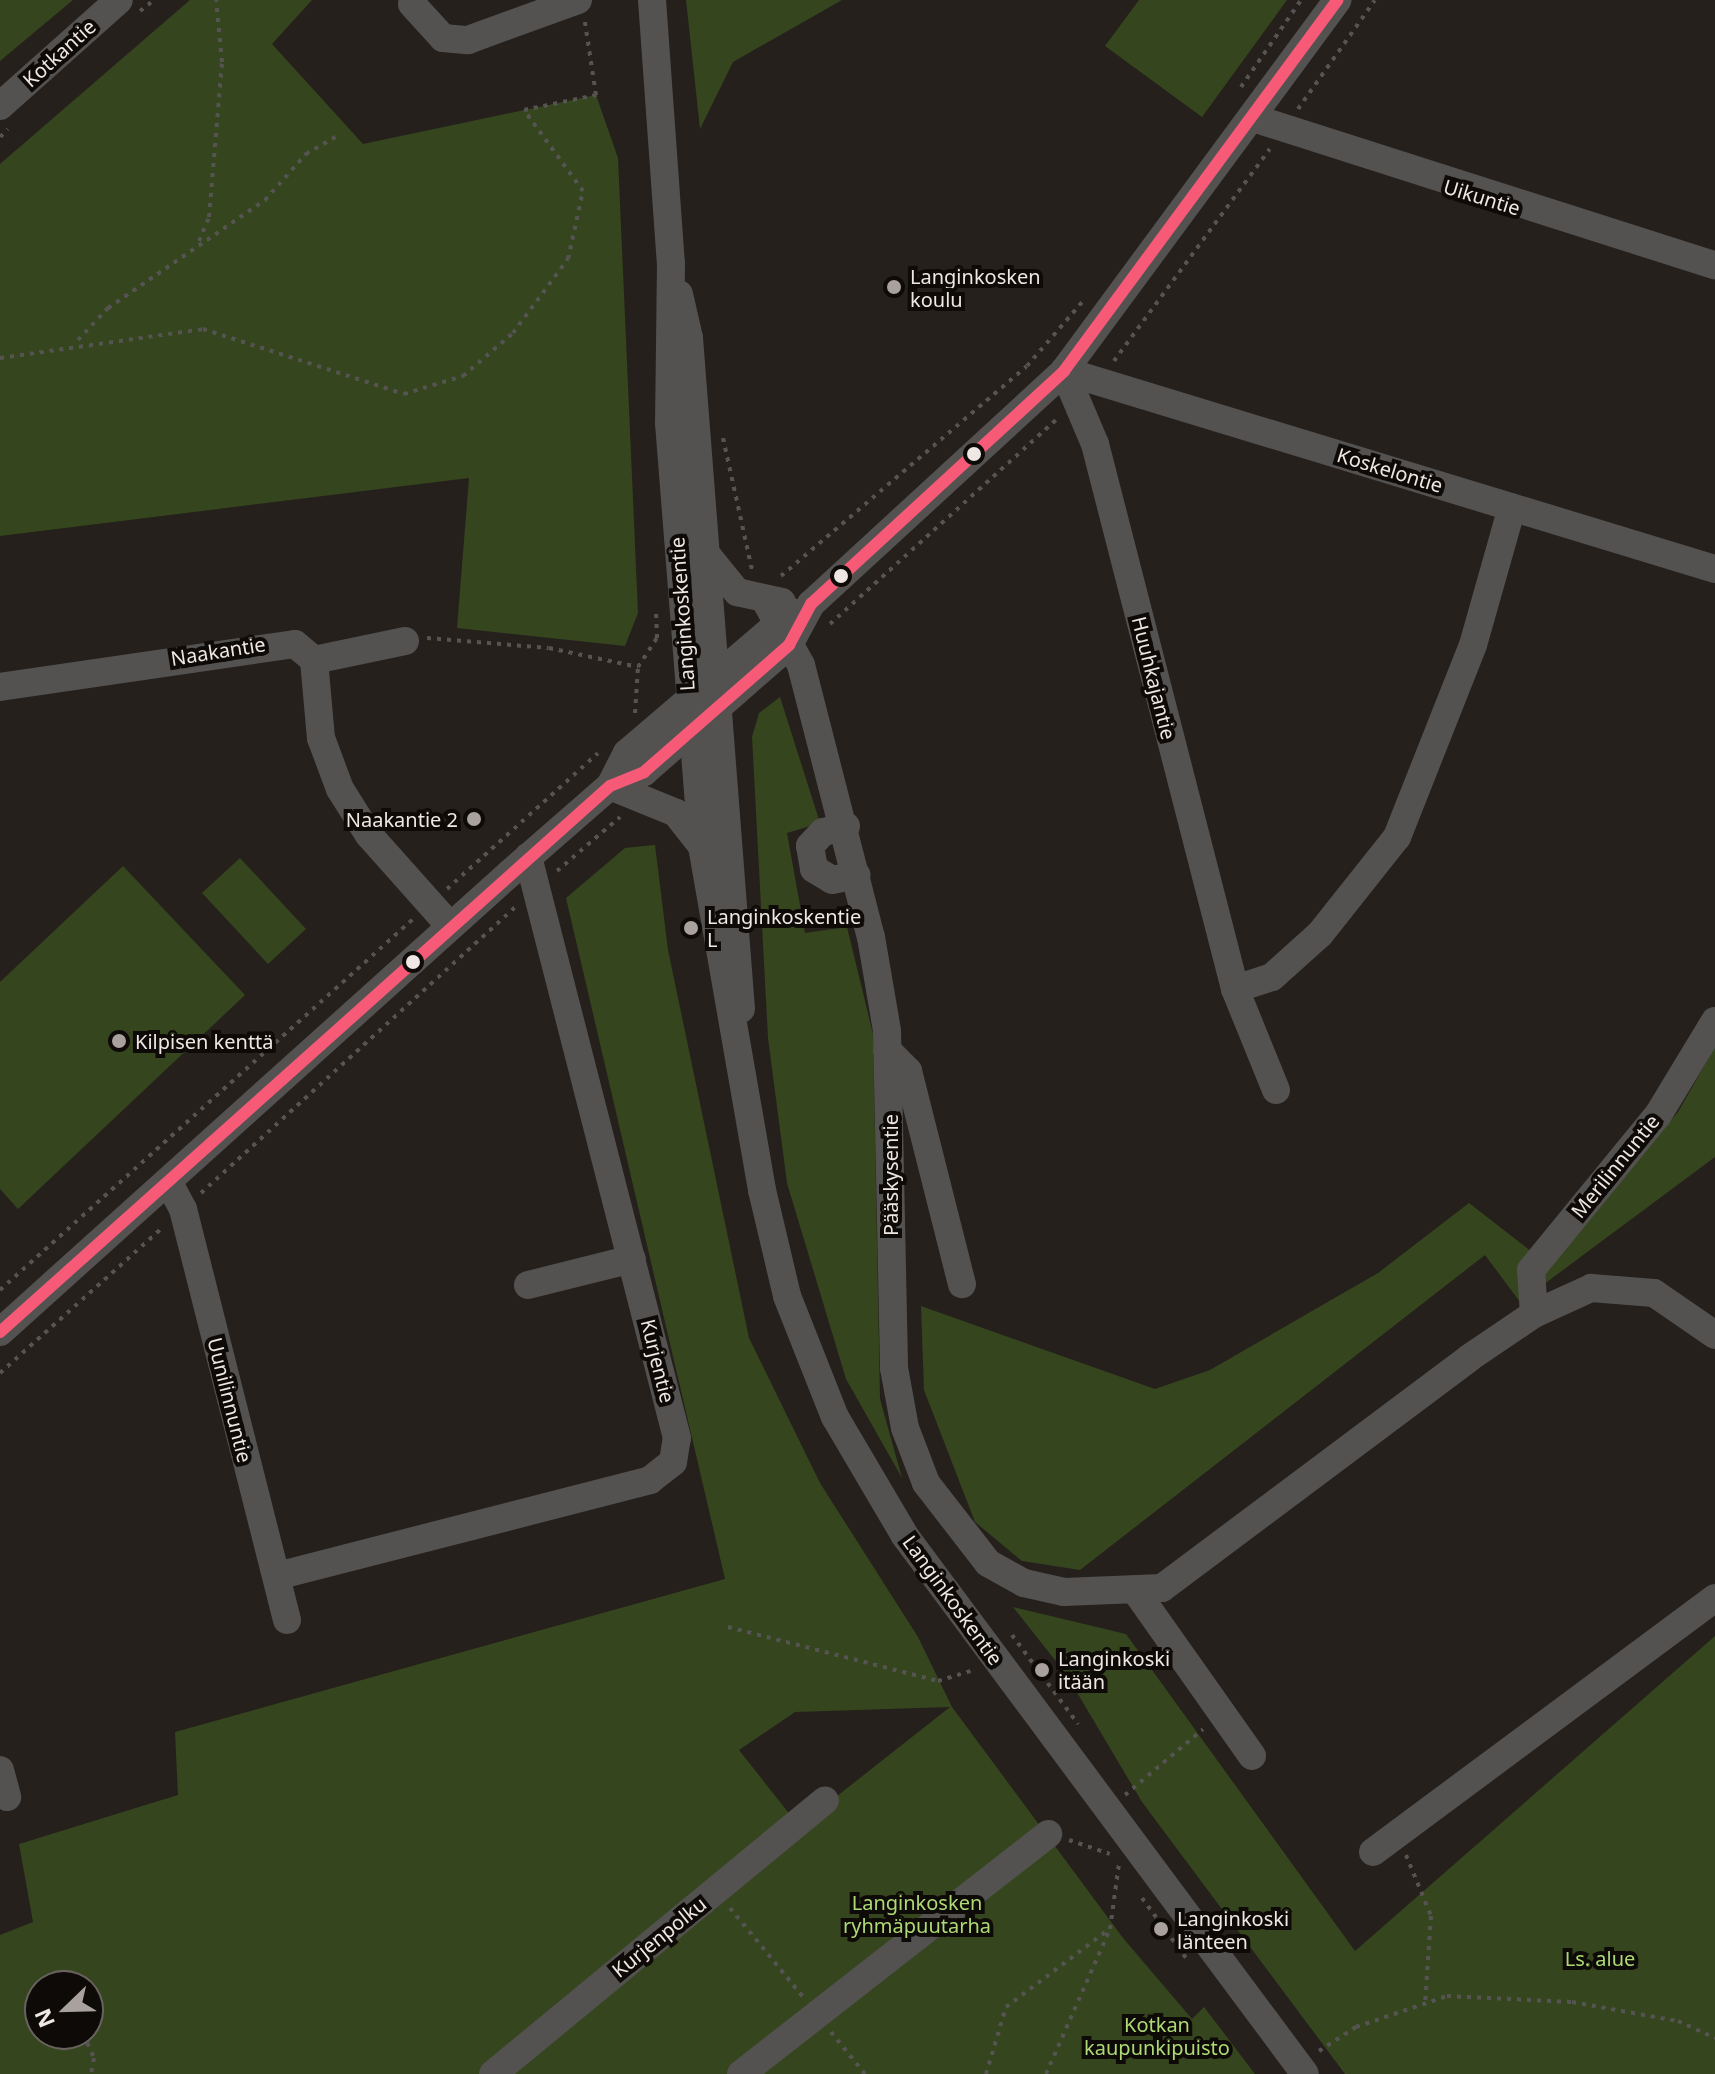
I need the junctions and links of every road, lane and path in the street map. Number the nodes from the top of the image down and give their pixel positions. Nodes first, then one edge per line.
1 (119, 0) edge
2 (216, 0) edge
3 (652, 0) edge
4 (1301, 0) edge
5 (1338, 0) edge
6 (412, 4) dead end
7 (581, 8) edge
8 (1231, 101) dead end
9 (0, 106) edge
10 (1253, 118) junction
11 (339, 135) dead end
12 (198, 244) junction
13 (671, 263) junction
14 (1715, 265) edge
15 (1087, 295) dead end
16 (76, 342) junction
17 (0, 358) edge
18 (1064, 371) junction
19 (1512, 507) junction
20 (707, 555) junction
21 (1715, 569) edge
22 (768, 600) junction
23 (811, 604) junction
24 (405, 641) joint
25 (789, 645) junction
26 (314, 660) junction
27 (638, 667) dead end
28 (716, 673) junction
29 (0, 687) edge
30 (688, 698) junction
31 (718, 707) junction
32 (692, 730) junction
33 (607, 745) dead end
34 (610, 786) junction
35 (625, 815) dead end
36 (846, 826) junction
37 (702, 846) junction
38 (528, 857) junction
39 (857, 875) junction
40 (538, 889) junction
41 (430, 903) junction
42 (450, 926) junction
43 (1235, 989) junction
44 (1715, 1021) edge
45 (887, 1050) junction
46 (741, 1058) junction
47 (1276, 1090) dead end
48 (168, 1181) junction
49 (183, 1209) junction
50 (632, 1259) junction
51 (962, 1284) dead end
52 (528, 1285) dead end
53 (0, 1290) edge
54 (1534, 1314) junction
55 (0, 1332) edge
56 (1715, 1335) edge
57 (0, 1373) edge
58 (277, 1576) junction
59 (1148, 1589) junction
60 (1715, 1598) edge
61 (287, 1620) dead end
62 (728, 1627) dead end
63 (1008, 1632) dead end
64 (980, 1666) dead end
65 (1223, 1714) junction
66 (1080, 1728) dead end
67 (1252, 1756) dead end
68 (1123, 1797) dead end
69 (825, 1800) dead end
70 (1048, 1834) joint
71 (1384, 1844) joint
72 (716, 1890) junction
73 (1110, 1929) junction
74 (1425, 2003) junction
75 (818, 2015) junction
76 (1715, 2038) edge
77 (90, 2050) edge
78 (1310, 2064) edge
79 (91, 2074) edge
80 (493, 2074) edge
81 (741, 2074) edge
82 (865, 2074) edge
83 (986, 2074) edge
84 (1046, 2074) edge

1 - 9 street, Kotkantie
2 - 12 path
3 - 13 street, Langinkoskentie
4 - 8 path
5 - 10 street
6 - 7 street
7 - 16 path
10 - 14 street, Uikuntie
10 - 18 street
11 - 12 path
12 - 16 path
13 - 20 street, Langinkoskentie
13 - 30 street, Langinkoskentie
15 - 22 path
16 - 17 path
18 - 19 street, Koskelontie
18 - 23 street
18 - 43 street, Huuhkajantie
19 - 21 street, Koskelontie
19 - 43 street
20 - 22 street
20 - 28 street, Langinkoskentie
22 - 23 street
22 - 25 street, Pääskysentie
22 - 28 street
23 - 25 street
24 - 26 street
24 - 27 path
25 - 31 street
25 - 36 street, Pääskysentie
26 - 29 street, Naakantie
26 - 41 street
28 - 30 street
28 - 31 street, Langinkoskentie
30 - 32 street, Langinkoskentie
30 - 34 street
31 - 32 street
31 - 46 street, Langinkoskentie
32 - 34 street
32 - 37 street, Langinkoskentie
33 - 41 path
34 - 37 street
34 - 38 street
35 - 40 path
36 - 39 street, Pääskysentie
36 - 39 street
37 - 46 street, Langinkoskentie
38 - 40 street, Kurjentie
38 - 42 street
39 - 45 street, Pääskysentie
40 - 49 path
40 - 50 street, Kurjentie
41 - 42 street
41 - 53 path
42 - 48 street
43 - 47 street, Huuhkajantie
44 - 54 street, Merilinnuntie
45 - 51 street
45 - 59 street, Pääskysentie
46 - 78 street, Langinkoskentie
48 - 49 street, Uunilinnuntie
48 - 55 street
49 - 57 path
49 - 58 street, Uunilinnuntie
50 - 52 street
50 - 58 street, Kurjentie
54 - 56 street
54 - 59 street
58 - 61 street, Uunilinnuntie
59 - 65 street
60 - 71 street
62 - 64 path
63 - 66 path
65 - 67 street
65 - 68 path
69 - 72 street, Kurjenpolku
70 - 73 path
70 - 75 street
71 - 74 path
72 - 75 path
72 - 80 street, Kurjenpolku
73 - 83 path
73 - 84 path
74 - 76 path
74 - 78 path
75 - 81 street
75 - 82 path
77 - 79 path

